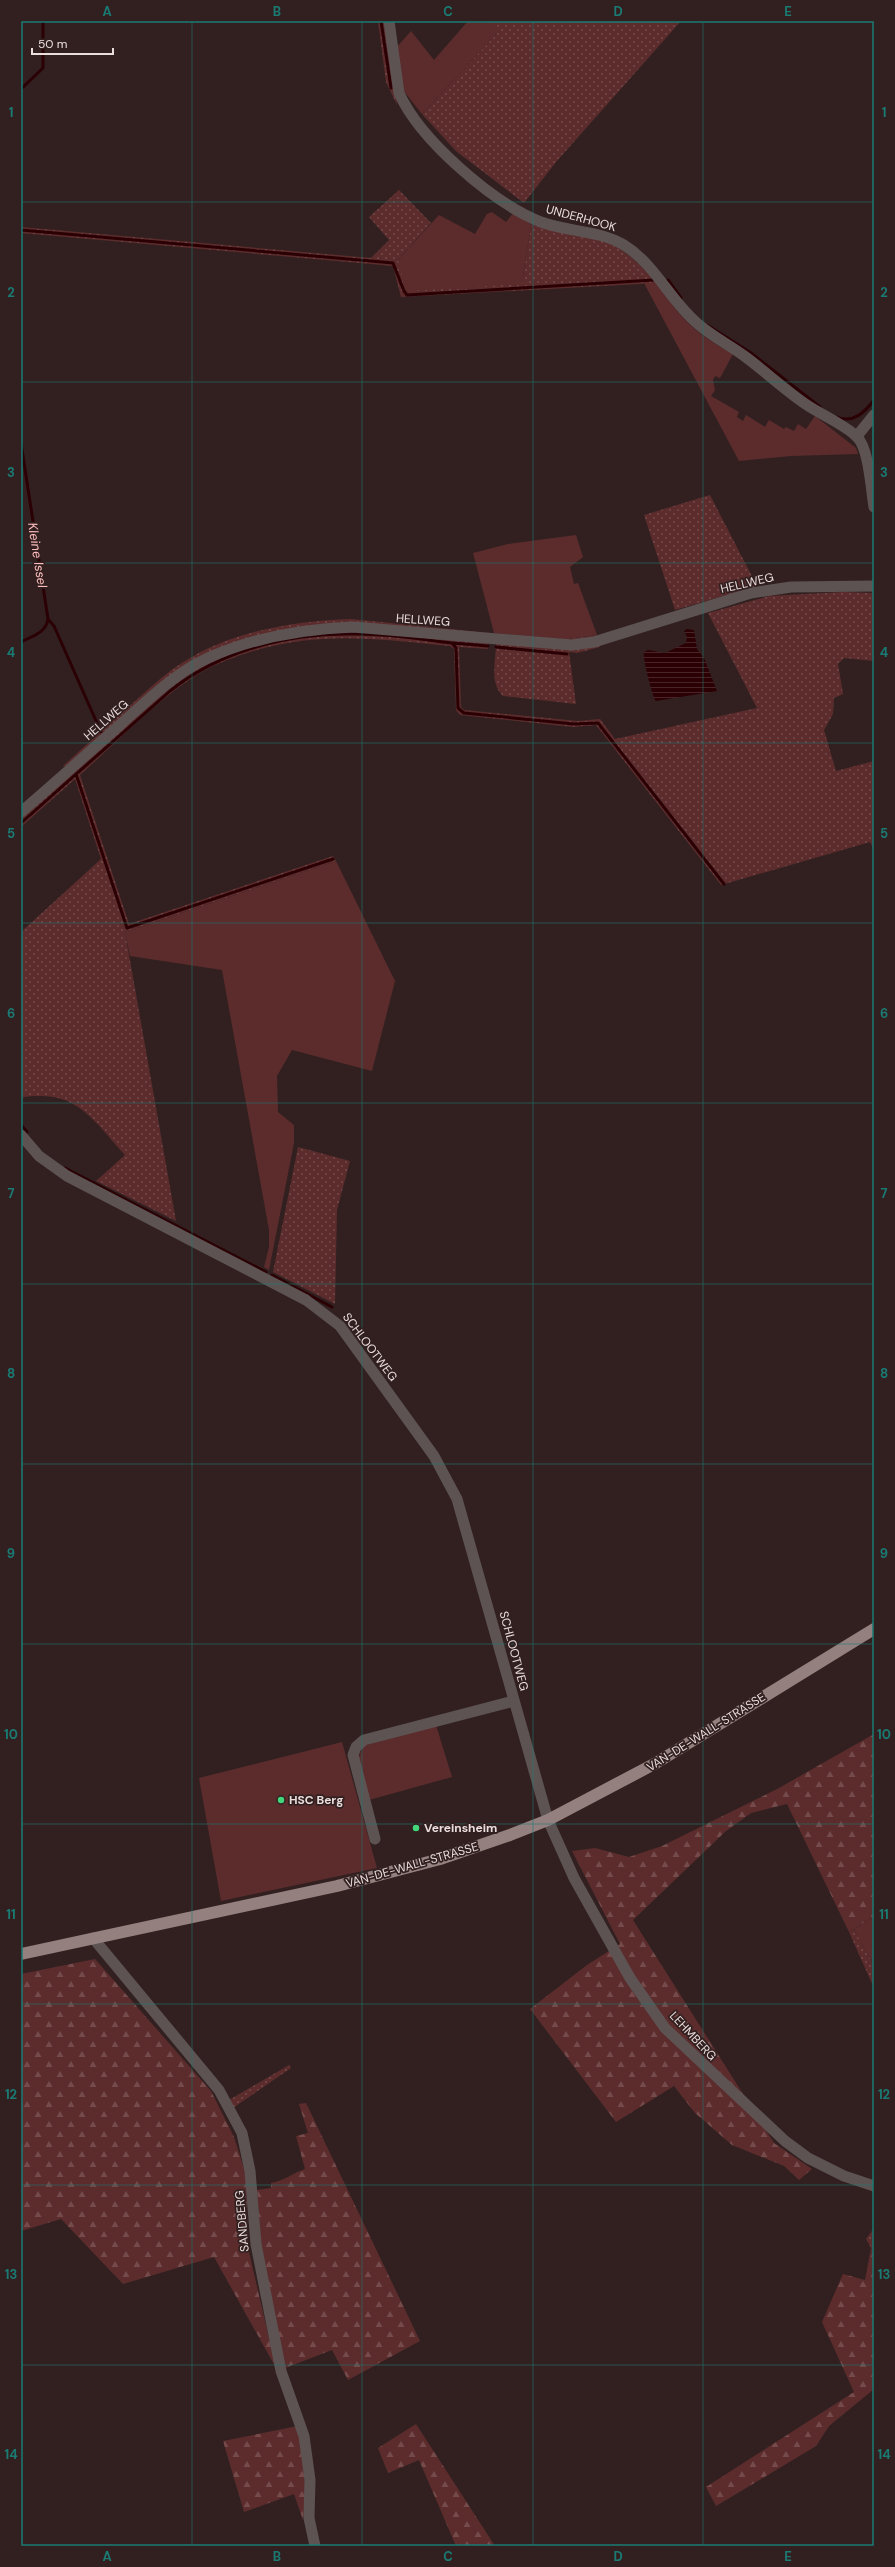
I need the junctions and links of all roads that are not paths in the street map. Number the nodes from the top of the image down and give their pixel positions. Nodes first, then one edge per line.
1 (389, 21) edge
2 (874, 415) edge
3 (857, 436) junction
4 (874, 507) edge
5 (874, 586) edge
6 (21, 812) edge
7 (21, 1136) edge
8 (874, 1629) edge
9 (514, 1701) junction
10 (548, 1820) junction
11 (375, 1839) dead end
12 (93, 1938) junction
13 (21, 1954) edge
14 (874, 2186) edge
15 (315, 2546) edge

1 - 3 street, UNDERHOOK
2 - 3 street
3 - 4 street
5 - 6 street, HELLWEG
7 - 9 street, SCHLOOTWEG
8 - 10 main road, VAN-DE-WALL-STRASSE
9 - 10 street, SCHLOOTWEG
9 - 11 street, SCHLOOTWEG
10 - 12 main road, VAN-DE-WALL-STRASSE
10 - 14 street, LEHMBERG
12 - 13 main road, VAN-DE-WALL-STRASSE
12 - 15 street, SANDBERG

